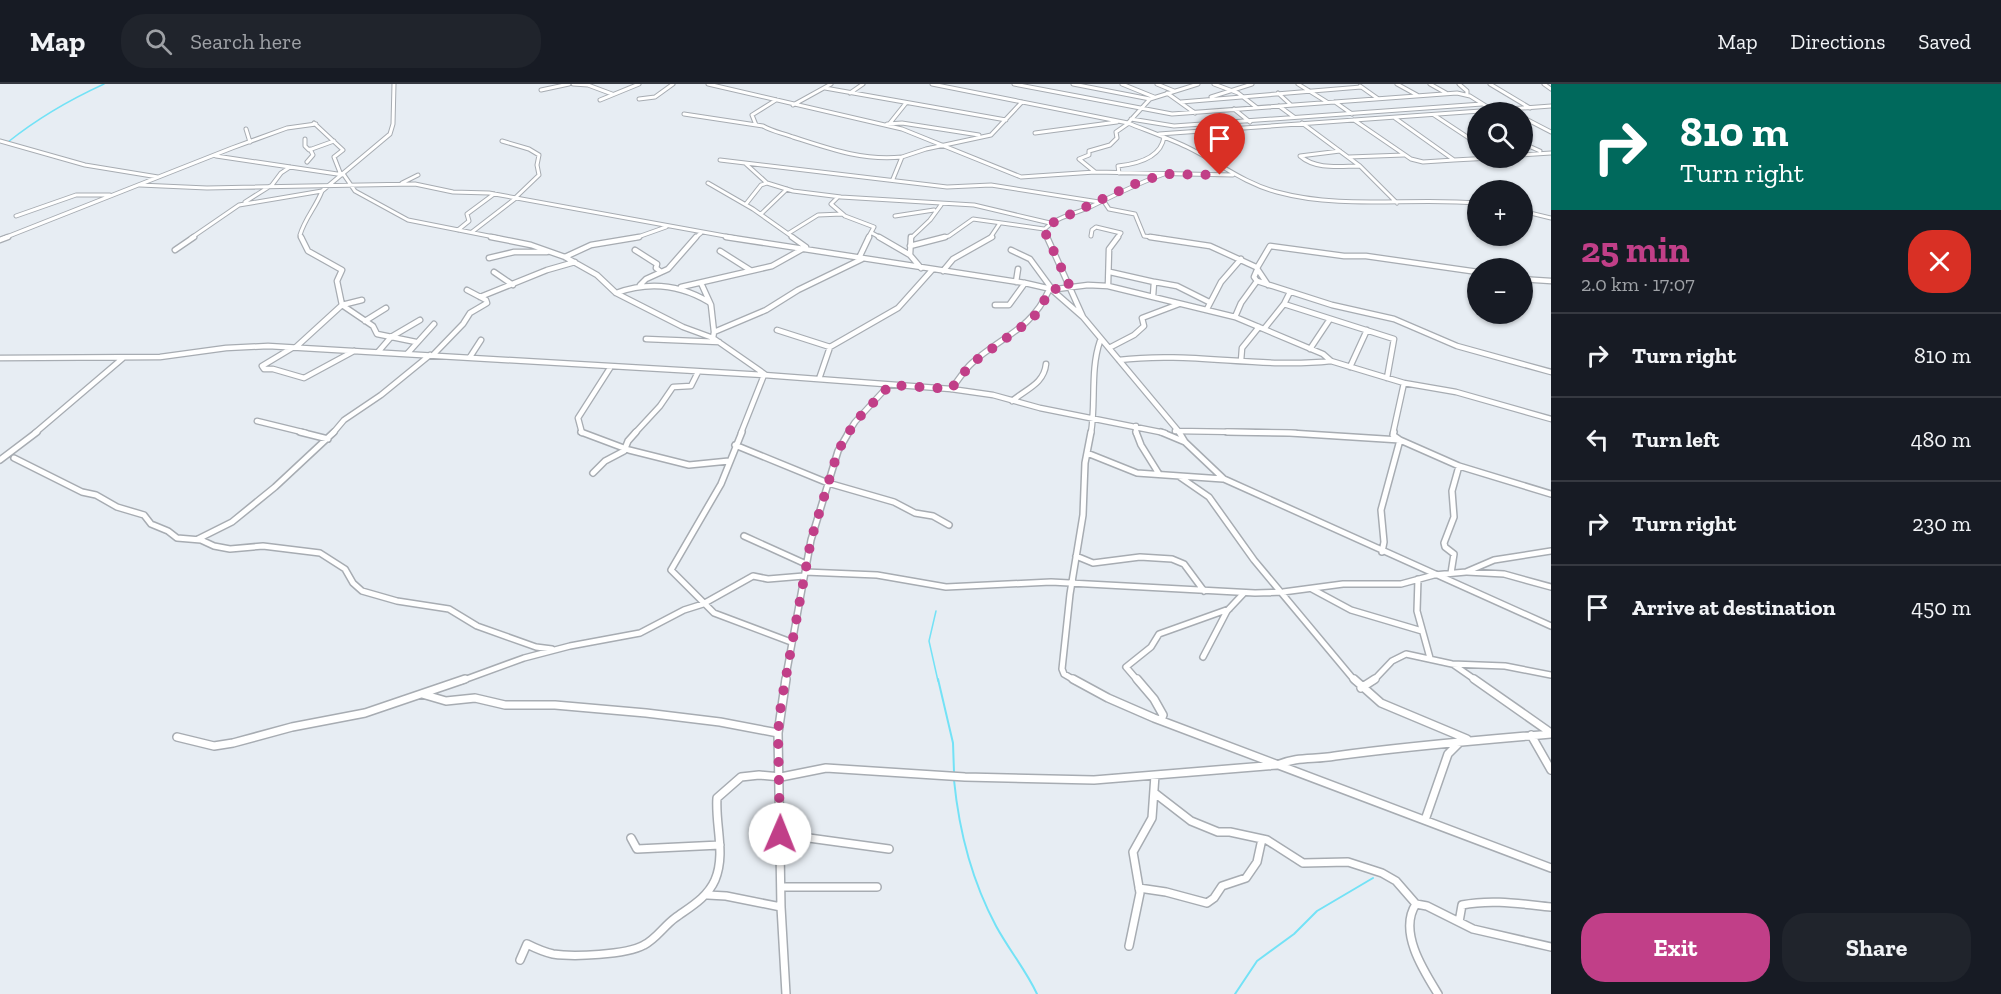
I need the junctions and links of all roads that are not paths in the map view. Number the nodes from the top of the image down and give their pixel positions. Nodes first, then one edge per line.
1 (394, 84) edge
2 (639, 84) edge
3 (674, 84) edge
4 (708, 84) edge
5 (720, 84) edge
6 (831, 84) edge
7 (863, 84) edge
8 (932, 84) edge
9 (1014, 84) edge
10 (1073, 84) edge
11 (1122, 84) edge
12 (1157, 84) edge
13 (1195, 84) edge
14 (1214, 84) edge
15 (1252, 84) edge
16 (1298, 84) edge
17 (1397, 84) edge
18 (1430, 84) edge
19 (1459, 84) edge
20 (1490, 84) edge
21 (1544, 84) edge
22 (572, 85) edge
23 (1359, 85) edge
24 (724, 88) junction
25 (825, 88) junction
26 (1551, 89) edge
27 (541, 90) dead end
28 (1231, 90) junction
29 (1174, 91) junction
30 (1309, 91) junction
31 (850, 93) junction
32 (1167, 93) junction
33 (1278, 93) junction
34 (612, 94) junction
35 (1447, 94) junction
36 (1467, 94) junction
37 (1241, 96) junction
38 (1418, 96) junction
39 (1152, 98) junction
40 (1379, 98) junction
41 (639, 99) dead end
42 (1207, 99) junction
43 (600, 100) dead end
44 (776, 100) junction
45 (1022, 102) junction
46 (1182, 102) junction
47 (1328, 102) junction
48 (1335, 102) junction
49 (1480, 102) edge
50 (1520, 102) edge
51 (906, 103) junction
52 (793, 105) junction
53 (1291, 105) junction
54 (1467, 105) edge
55 (1279, 106) junction
56 (1551, 106) edge
57 (1256, 107) junction
58 (1418, 108) junction
59 (1533, 108) edge
60 (1140, 109) junction
61 (1234, 109) junction
62 (1392, 110) junction
63 (1467, 112) edge
64 (1195, 113) junction
65 (1350, 113) junction
66 (684, 114) dead end
67 (1179, 114) junction
68 (1434, 115) junction
69 (1295, 118) junction
70 (1395, 118) junction
71 (1006, 120) junction
72 (1354, 120) junction
73 (1360, 120) junction
74 (1249, 121) junction
75 (1122, 122) junction
76 (1129, 122) junction
77 (314, 123) joint
78 (1533, 123) edge
79 (888, 124) junction
80 (1303, 124) junction
81 (756, 125) junction
82 (1192, 125) junction
83 (1256, 127) junction
84 (246, 129) dead end
85 (1199, 131) junction
86 (1551, 132) edge
87 (1035, 133) dead end
88 (1157, 134) junction
89 (992, 135) junction
90 (1164, 137) junction
91 (1467, 137) edge
92 (305, 139) dead end
93 (0, 141) edge
94 (334, 141) junction
95 (502, 141) dead end
96 (250, 142) junction
97 (942, 145) junction
98 (1533, 148) edge
99 (310, 150) junction
100 (1397, 150) junction
101 (1340, 151) junction
102 (1533, 151) edge
103 (1543, 153) junction
104 (1551, 153) edge
105 (1390, 154) junction
106 (1534, 154) joint
107 (216, 156) junction
108 (1405, 156) junction
109 (902, 157) junction
110 (1349, 157) junction
111 (1467, 159) edge
112 (720, 160) dead end
113 (1454, 160) junction
114 (307, 162) dead end
115 (745, 163) junction
116 (1359, 166) junction
117 (290, 167) junction
118 (1095, 172) junction
119 (1119, 173) junction
120 (1164, 174) junction
121 (342, 175) junction
122 (418, 175) dead end
123 (1233, 175) junction
124 (159, 177) junction
125 (893, 179) junction
126 (708, 183) dead end
127 (767, 183) junction
128 (401, 184) junction
129 (140, 185) junction
130 (352, 185) junction
131 (270, 186) junction
132 (331, 186) junction
133 (787, 189) junction
134 (322, 191) junction
135 (494, 194) junction
136 (115, 195) junction
137 (838, 197) junction
138 (515, 198) junction
139 (1101, 201) junction
140 (1467, 202) edge
141 (1397, 203) junction
142 (241, 204) junction
143 (746, 204) junction
144 (940, 205) junction
145 (981, 206) junction
146 (934, 210) junction
147 (761, 214) junction
148 (842, 214) junction
149 (1533, 214) edge
150 (977, 215) junction
151 (15, 216) dead end
152 (895, 216) dead end
153 (1551, 218) edge
154 (1000, 223) junction
155 (1050, 223) junction
156 (667, 227) junction
157 (1044, 229) junction
158 (458, 230) junction
159 (472, 232) junction
160 (701, 233) junction
161 (789, 233) junction
162 (872, 233) junction
163 (1091, 236) dead end
164 (0, 240) edge
165 (909, 246) junction
166 (175, 250) dead end
167 (635, 250) dead end
168 (801, 250) junction
169 (1011, 250) dead end
170 (550, 251) junction
171 (720, 251) dead end
172 (910, 255) junction
173 (565, 257) junction
174 (489, 258) dead end
175 (860, 259) junction
176 (1241, 259) junction
177 (575, 262) junction
178 (921, 268) junction
179 (1018, 269) dead end
180 (1257, 269) junction
181 (750, 270) junction
182 (932, 270) junction
183 (1467, 270) edge
184 (494, 272) dead end
185 (662, 272) junction
186 (943, 272) junction
187 (1110, 272) junction
188 (1533, 280) edge
189 (1551, 281) edge
190 (1016, 282) junction
191 (1155, 282) junction
192 (1257, 282) junction
193 (701, 283) junction
194 (1025, 284) junction
195 (513, 285) junction
196 (640, 285) junction
197 (1268, 285) junction
198 (1108, 286) junction
199 (681, 287) junction
200 (1070, 287) junction
201 (1052, 289) junction
202 (467, 290) dead end
203 (616, 292) junction
204 (1290, 292) junction
205 (1153, 296) junction
206 (480, 297) junction
207 (362, 300) dead end
208 (709, 302) junction
209 (1209, 302) junction
210 (1179, 304) junction
211 (1284, 304) junction
212 (995, 305) dead end
213 (342, 306) junction
214 (386, 308) dead end
215 (1206, 309) junction
216 (1083, 317) junction
217 (1235, 317) junction
218 (1330, 319) junction
219 (420, 320) dead end
220 (365, 321) junction
221 (434, 324) dead end
222 (1262, 328) junction
223 (777, 330) dead end
224 (1367, 330) junction
225 (714, 335) junction
226 (392, 337) junction
227 (646, 339) dead end
228 (481, 340) dead end
229 (1100, 340) junction
230 (416, 342) junction
231 (720, 342) junction
232 (295, 347) junction
233 (830, 347) junction
234 (1109, 348) junction
235 (1310, 349) junction
236 (355, 351) junction
237 (378, 352) junction
238 (407, 354) junction
239 (431, 355) junction
240 (470, 357) junction
241 (0, 358) edge
242 (123, 358) junction
243 (1119, 360) junction
244 (1241, 361) junction
245 (1331, 361) junction
246 (1046, 364) dead end
247 (1350, 367) junction
248 (610, 368) junction
249 (699, 372) junction
250 (1551, 372) edge
251 (766, 375) junction
252 (1387, 378) junction
253 (819, 379) junction
254 (1404, 383) junction
255 (890, 385) junction
256 (951, 389) junction
257 (1012, 401) junction
258 (1094, 418) junction
259 (1551, 419) edge
260 (257, 421) dead end
261 (1136, 426) junction
262 (1159, 431) junction
263 (1178, 431) junction
264 (328, 440) junction
265 (1400, 440) junction
266 (1185, 442) junction
267 (735, 445) junction
268 (624, 449) junction
269 (1087, 453) junction
270 (14, 458) dead end
271 (0, 459) edge
272 (729, 461) junction
273 (1459, 466) junction
274 (593, 472) dead end
275 (1159, 474) junction
276 (1180, 477) junction
277 (1224, 479) junction
278 (828, 483) junction
279 (1551, 494) edge
280 (949, 525) dead end
281 (744, 536) dead end
282 (195, 540) junction
283 (1551, 551) edge
284 (1382, 552) junction
285 (1076, 556) junction
286 (806, 564) junction
287 (1466, 572) junction
288 (1451, 573) junction
289 (804, 574) junction
290 (1434, 575) junction
291 (1418, 579) junction
292 (1072, 583) junction
293 (1550, 584) edge
294 (1312, 589) junction
295 (1204, 591) junction
296 (1283, 592) junction
297 (1244, 593) junction
298 (703, 604) junction
299 (1229, 609) junction
300 (1551, 626) edge
301 (1422, 631) junction
302 (792, 642) junction
303 (554, 650) junction
304 (1203, 657) dead end
305 (1430, 658) junction
306 (1452, 664) junction
307 (1551, 675) edge
308 (1361, 688) junction
309 (422, 694) junction
310 (1161, 720) junction
311 (778, 733) junction
312 (1551, 734) edge
313 (1532, 735) junction
314 (177, 737) dead end
315 (1464, 741) junction
316 (1277, 765) junction
317 (1551, 770) edge
318 (1155, 775) junction
319 (781, 777) junction
320 (1155, 794) junction
321 (1425, 820) junction
322 (780, 834) junction
323 (631, 838) dead end
324 (1262, 839) junction
325 (720, 845) junction
326 (889, 849) dead end
327 (1551, 868) edge
328 (781, 887) junction
329 (877, 887) dead end
330 (1139, 888) junction
331 (708, 895) junction
332 (1416, 904) junction
333 (781, 907) junction
334 (1551, 907) edge
335 (1459, 922) junction
336 (1129, 946) dead end
337 (1551, 947) edge
338 (520, 960) dead end
339 (786, 994) edge
340 (1438, 994) edge

1 - 121 street
2 - 34 street
3 - 41 street
4 - 24 street
5 - 24 street
6 - 25 street
7 - 31 street
8 - 45 street
9 - 60 street
10 - 39 street
11 - 39 street
12 - 29 street
13 - 29 street
14 - 28 street
15 - 28 street
16 - 30 street
17 - 38 street
18 - 35 street
19 - 36 street
20 - 50 street
21 - 26 street
22 - 27 street
22 - 34 street
23 - 30 street
23 - 40 street
24 - 44 street
25 - 31 street
25 - 52 street
28 - 37 street
28 - 42 street
29 - 32 street
30 - 33 street
30 - 47 street
31 - 51 street
32 - 39 street
32 - 46 street
33 - 37 street
33 - 53 street
34 - 43 street
35 - 36 street
35 - 38 street
36 - 49 street
37 - 42 street
37 - 57 street
38 - 40 street
39 - 60 street
40 - 48 street
42 - 46 street
44 - 52 street
44 - 81 street
45 - 71 street
45 - 75 street
46 - 64 street
47 - 48 street
47 - 53 street
48 - 65 street
51 - 71 street
51 - 79 street
52 - 79 street
53 - 55 street
54 - 58 street
55 - 57 street
55 - 69 street
56 - 59 street
57 - 61 street
58 - 62 street
58 - 68 street
60 - 67 street
60 - 76 street
61 - 64 street
61 - 74 street
62 - 65 street
62 - 70 street
63 - 68 street
64 - 67 street
65 - 69 street
65 - 73 street
66 - 81 street
67 - 82 street
68 - 70 street
68 - 91 street
69 - 74 street
69 - 80 street
70 - 73 street
70 - 113 street
71 - 89 street
72 - 73 street
72 - 80 street
72 - 100 street
74 - 82 street
74 - 83 street
75 - 76 street
75 - 87 street
76 - 82 street
76 - 88 street
76 - 118 street
77 - 94 street
77 - 96 street
78 - 86 street
79 - 89 street
79 - 97 street
80 - 83 street
80 - 101 street
81 - 109 street
82 - 85 street
83 - 85 street
84 - 96 street
85 - 88 street
88 - 90 street
89 - 97 street
90 - 119 street
90 - 123 street
92 - 99 street
93 - 124 street
94 - 99 street
94 - 121 street
95 - 138 street
96 - 107 street
97 - 109 street
97 - 118 street
98 - 103 street
99 - 114 street
100 - 105 street
100 - 108 street
101 - 110 street
101 - 116 street
102 - 106 street
103 - 104 street
103 - 106 street
105 - 108 street
105 - 110 street
107 - 117 street
107 - 124 street
108 - 113 street
109 - 125 street
110 - 116 street
111 - 113 street
112 - 115 street
115 - 125 street
115 - 127 street
116 - 141 street
117 - 121 street
117 - 131 street
118 - 119 street
119 - 120 street
120 - 123 street
120 - 139 street
121 - 130 street
121 - 132 street
122 - 128 street
123 - 141 street
124 - 129 street
125 - 139 street
126 - 143 street
127 - 133 street
127 - 143 street
128 - 130 street
128 - 135 street
129 - 131 street
129 - 136 street
130 - 132 street
130 - 158 street
131 - 132 street
131 - 142 street
132 - 134 street
133 - 137 street
133 - 147 street
134 - 142 street
134 - 213 street
135 - 138 street
135 - 158 street
136 - 151 street
136 - 164 street
137 - 144 street
137 - 148 street
138 - 156 street
138 - 159 street
139 - 155 street
139 - 176 street
140 - 141 street
142 - 166 street
143 - 147 street
144 - 145 street
144 - 146 street
145 - 150 street
145 - 155 street
146 - 152 street
146 - 165 street
147 - 161 street
148 - 161 street
148 - 162 street
149 - 153 street
150 - 154 street
150 - 165 street
154 - 157 street
154 - 186 street
155 - 157 street
156 - 160 street
156 - 173 street
157 - 200 street
158 - 159 street
159 - 170 street
160 - 168 street
160 - 185 street
161 - 168 street
162 - 172 street
162 - 175 street
163 - 187 street
165 - 172 street
167 - 185 street
168 - 175 street
168 - 181 street
169 - 201 street
170 - 173 street
170 - 174 street
171 - 181 street
172 - 178 street
173 - 177 street
175 - 178 street
175 - 225 street
176 - 180 street
176 - 209 street
177 - 195 street
177 - 203 street
178 - 182 street
179 - 190 street
180 - 183 street
180 - 192 street
180 - 197 street
181 - 193 street
182 - 186 street
182 - 233 street
184 - 195 street
185 - 196 street
186 - 190 street
187 - 191 street
187 - 198 street
188 - 189 street
190 - 194 street
191 - 205 street
191 - 209 street
192 - 197 street
192 - 217 street
193 - 199 street
193 - 208 street
194 - 201 street
194 - 212 street
195 - 206 street
196 - 199 street
196 - 203 street
197 - 204 street
198 - 200 street
198 - 205 street
199 - 208 street
200 - 201 street
200 - 216 street
201 - 216 street
201 - 256 street
202 - 206 street
203 - 225 street
204 - 211 street
204 - 250 street
205 - 210 street
206 - 239 street
207 - 213 street
208 - 225 street
209 - 215 street
210 - 215 street
210 - 234 street
211 - 218 street
211 - 222 street
213 - 220 street
213 - 232 street
214 - 220 street
215 - 217 street
216 - 229 street
217 - 222 street
218 - 224 street
218 - 235 street
219 - 226 street
220 - 226 street
221 - 230 street
222 - 235 street
222 - 244 street
223 - 233 street
224 - 247 street
224 - 252 street
225 - 231 street
226 - 230 street
226 - 237 street
227 - 231 street
228 - 240 street
229 - 234 street
229 - 258 street
230 - 238 street
231 - 251 street
232 - 236 street
232 - 236 street
232 - 242 street
233 - 253 street
234 - 243 street
235 - 245 street
236 - 237 street
237 - 238 street
238 - 239 street
239 - 240 street
239 - 264 street
240 - 248 street
241 - 242 street
242 - 271 street
243 - 244 street
243 - 263 street
244 - 245 street
245 - 247 street
246 - 257 street
247 - 252 street
248 - 249 street
248 - 268 street
249 - 251 street
249 - 268 street
251 - 253 street
251 - 267 street
252 - 254 street
253 - 255 street
254 - 259 street
254 - 265 street
255 - 256 street
255 - 278 street
256 - 257 street
257 - 258 street
258 - 261 street
258 - 269 street
260 - 264 street
261 - 262 street
261 - 275 street
262 - 263 street
262 - 266 street
263 - 265 street
263 - 266 street
264 - 282 street
265 - 273 street
265 - 284 street
266 - 277 street
267 - 272 street
267 - 278 street
268 - 272 street
268 - 274 street
269 - 275 street
269 - 285 street
270 - 282 street
272 - 298 street
273 - 279 street
273 - 288 street
275 - 276 street
276 - 277 street
276 - 296 street
277 - 284 street
278 - 280 street
278 - 286 street
281 - 286 street
282 - 303 street
283 - 287 street
284 - 290 street
285 - 292 street
285 - 295 street
286 - 289 street
287 - 288 street
287 - 293 street
288 - 290 street
289 - 292 street
289 - 298 street
289 - 302 street
290 - 291 street
290 - 300 street
291 - 294 street
291 - 301 street
292 - 295 street
292 - 310 street
294 - 296 street
294 - 301 street
295 - 297 street
296 - 297 street
296 - 308 street
297 - 299 street
298 - 302 street
298 - 303 street
299 - 304 street
299 - 310 street
301 - 305 street
302 - 311 street
303 - 309 street
305 - 306 street
305 - 308 street
306 - 307 street
306 - 312 street
308 - 315 street
309 - 311 street
309 - 314 street
310 - 316 street
311 - 319 street
312 - 313 street
313 - 315 street
313 - 317 street
315 - 316 street
315 - 321 street
316 - 318 street
316 - 321 street
318 - 319 street
318 - 320 street
319 - 322 street
319 - 325 street
320 - 324 street
320 - 330 street
321 - 327 street
322 - 326 street
322 - 328 street
323 - 325 street
324 - 330 street
324 - 332 street
325 - 331 street
328 - 329 street
328 - 333 street
330 - 336 street
331 - 333 street
331 - 338 street
332 - 335 street
332 - 340 street
333 - 339 street
334 - 335 street
335 - 337 street

